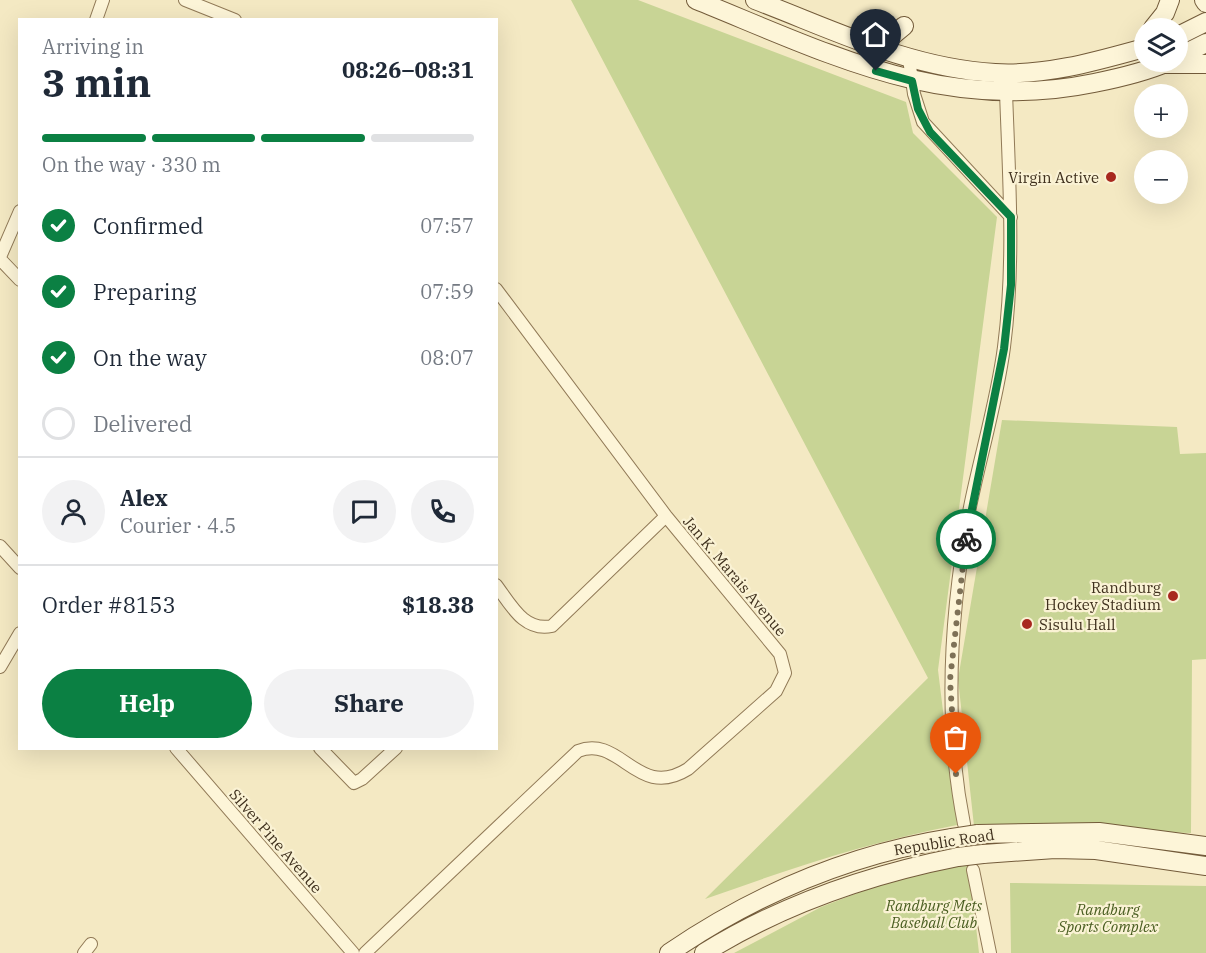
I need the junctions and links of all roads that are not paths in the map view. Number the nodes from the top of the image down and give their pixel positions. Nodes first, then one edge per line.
1 (103, 0) edge
2 (186, 0) edge
3 (696, 0) edge
4 (755, 0) edge
5 (1170, 0) edge
6 (97, 18) edge
7 (230, 18) edge
8 (1161, 18) edge
9 (1206, 22) edge
10 (904, 27) dead end
11 (1188, 31) edge
12 (854, 40) junction
13 (1134, 40) edge
14 (1206, 43) edge
15 (1134, 51) edge
16 (1188, 52) edge
17 (909, 59) junction
18 (1099, 61) junction
19 (1188, 63) edge
20 (1206, 64) edge
21 (1134, 71) edge
22 (912, 81) junction
23 (1006, 92) junction
24 (18, 217) edge
25 (1011, 217) junction
26 (0, 258) edge
27 (18, 278) edge
28 (498, 292) edge
29 (666, 516) junction
30 (0, 546) edge
31 (18, 566) edge
32 (498, 588) edge
33 (18, 636) edge
34 (0, 666) edge
35 (178, 750) edge
36 (322, 750) edge
37 (394, 750) edge
38 (965, 832) junction
39 (1206, 846) edge
40 (1206, 866) edge
41 (973, 870) dead end
42 (353, 953) edge
43 (365, 953) edge
44 (669, 953) edge
45 (704, 953) edge
46 (990, 953) edge

1 - 6 street
2 - 7 street
3 - 22 main road
4 - 12 main road
5 - 8 main road
9 - 11 main road
10 - 12 main road
12 - 17 main road
13 - 18 main road
14 - 16 main road
15 - 18 main road
17 - 18 main road
17 - 22 street
19 - 20 main road
21 - 23 main road
22 - 23 main road
22 - 25 street
23 - 25 street
24 - 26 street
25 - 38 street
26 - 27 street
28 - 29 street, Jan K. Marais Avenue
29 - 32 street
29 - 43 street, Jan K. Marais Avenue
30 - 31 street
33 - 34 street
35 - 42 street, Silver Pine Avenue
36 - 37 street
38 - 39 main road, Republic Road
38 - 44 main road, Republic Road
40 - 45 main road, Republic Road, bridge
41 - 46 street

